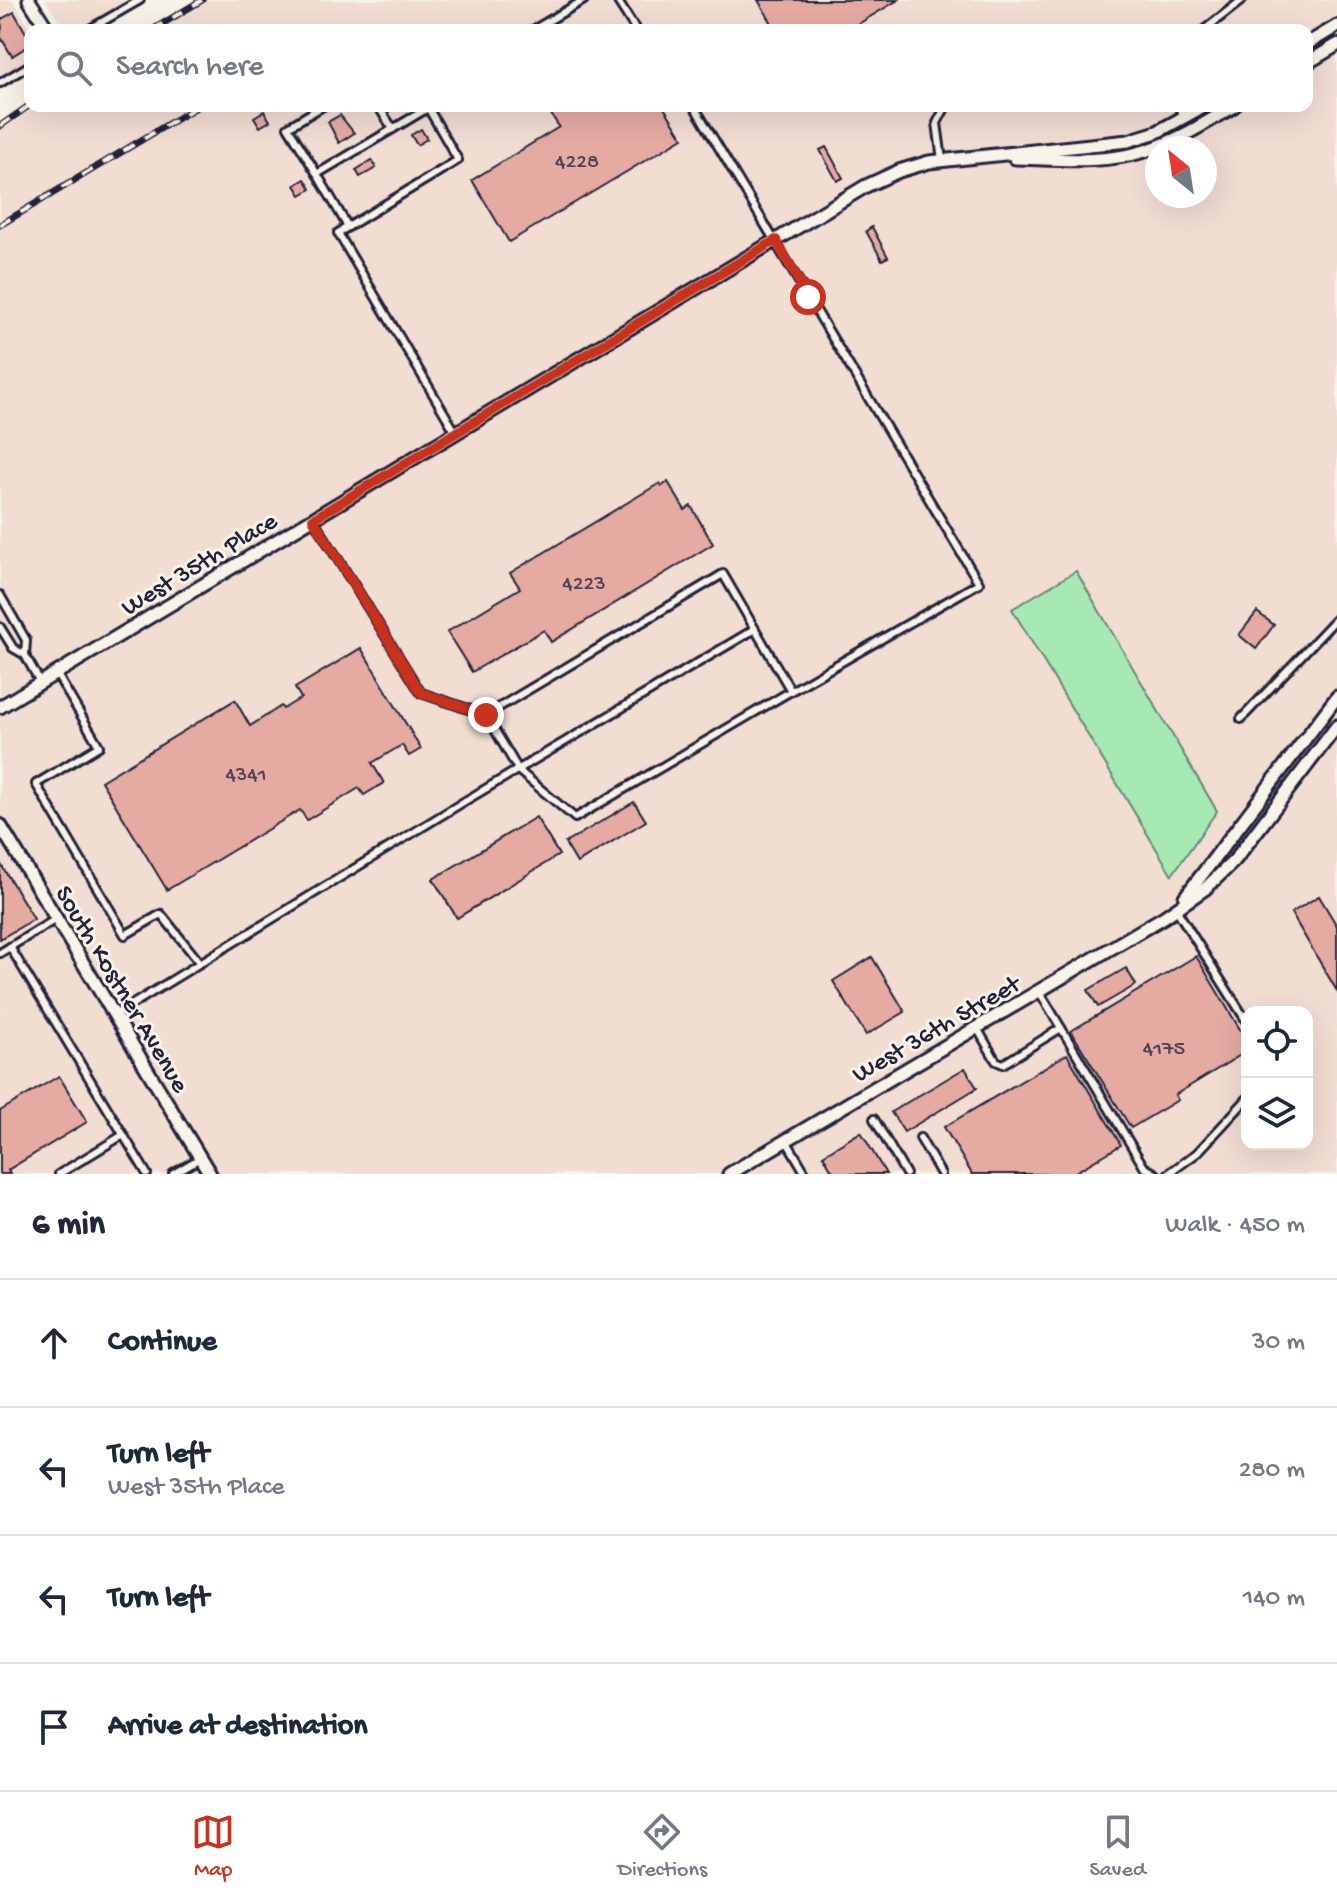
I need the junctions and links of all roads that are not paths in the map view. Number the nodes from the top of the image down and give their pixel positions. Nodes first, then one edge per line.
1 (29, 0) edge
2 (140, 0) edge
3 (584, 0) edge
4 (617, 0) edge
5 (1242, 0) edge
6 (44, 24) edge
7 (98, 24) edge
8 (543, 24) edge
9 (632, 24) edge
10 (1212, 24) edge
11 (1337, 26) edge
12 (1313, 40) edge
13 (1337, 45) edge
14 (1313, 59) edge
15 (24, 69) edge
16 (0, 83) edge
17 (313, 112) edge
18 (382, 112) edge
19 (419, 112) edge
20 (430, 112) edge
21 (698, 112) edge
22 (943, 112) edge
23 (1181, 112) edge
24 (1223, 112) edge
25 (393, 129) junction
26 (962, 157) junction
27 (942, 160) junction
28 (317, 174) junction
29 (348, 227) junction
30 (776, 240) junction
31 (456, 433) junction
32 (313, 519) junction
33 (0, 595) edge
34 (1337, 618) edge
35 (0, 627) edge
36 (755, 629) junction
37 (25, 655) junction
38 (56, 673) junction
39 (40, 682) junction
40 (791, 691) junction
41 (1337, 697) edge
42 (3, 702) edge
43 (486, 715) junction
44 (1241, 719) dead end
45 (1336, 730) edge
46 (519, 771) junction
47 (0, 825) edge
48 (1176, 909) junction
49 (1164, 917) junction
50 (56, 919) junction
51 (10, 947) junction
52 (0, 953) edge
53 (200, 963) junction
54 (1039, 991) junction
55 (1241, 1012) edge
56 (115, 1015) junction
57 (977, 1028) junction
58 (1061, 1028) junction
59 (1241, 1105) edge
60 (874, 1119) dead end
61 (123, 1135) junction
62 (920, 1138) dead end
63 (786, 1140) junction
64 (200, 1158) junction
65 (59, 1174) edge
66 (147, 1174) edge
67 (173, 1174) edge
68 (210, 1174) edge
69 (729, 1174) edge
70 (806, 1174) edge
71 (906, 1174) edge
72 (941, 1174) edge
73 (1156, 1174) edge
74 (1168, 1174) edge

1 - 6 street
2 - 7 lane
3 - 8 lane
4 - 9 lane
5 - 10 lane
11 - 12 street
13 - 14 street
15 - 16 lane
17 - 28 lane
18 - 25 lane
19 - 25 lane
20 - 29 lane
21 - 30 lane
22 - 27 lane
23 - 26 street, West 35th Place
24 - 26 street, West 35th Place
25 - 28 lane
26 - 27 street, West 35th Place
27 - 30 street, West 35th Place
28 - 29 lane
29 - 31 lane
30 - 31 street, West 35th Place
30 - 40 lane
31 - 32 street, West 35th Place
32 - 38 street, West 35th Place
32 - 43 lane
33 - 37 lane
34 - 44 lane
35 - 37 lane
36 - 40 lane
36 - 43 lane
36 - 46 lane
37 - 39 lane
38 - 39 street, West 35th Place
38 - 53 lane
39 - 42 street, West 35th Place
40 - 46 lane
41 - 49 street, West 36th Street
43 - 46 lane
45 - 48 street, West 36th Street
46 - 53 lane
47 - 50 street, South Kostner Avenue
48 - 49 street, West 36th Street
48 - 55 lane
49 - 54 street, West 36th Street
50 - 51 lane
50 - 56 street, South Kostner Avenue
51 - 52 lane
51 - 61 lane
53 - 56 lane
54 - 57 street, West 36th Street
54 - 58 lane
56 - 64 street, South Kostner Avenue
57 - 58 lane
57 - 63 street, West 36th Street
58 - 73 lane
59 - 74 lane
60 - 71 lane
61 - 65 lane
61 - 66 lane
62 - 72 lane
63 - 69 street, West 36th Street
63 - 70 lane
64 - 67 lane
64 - 68 street, South Kostner Avenue

